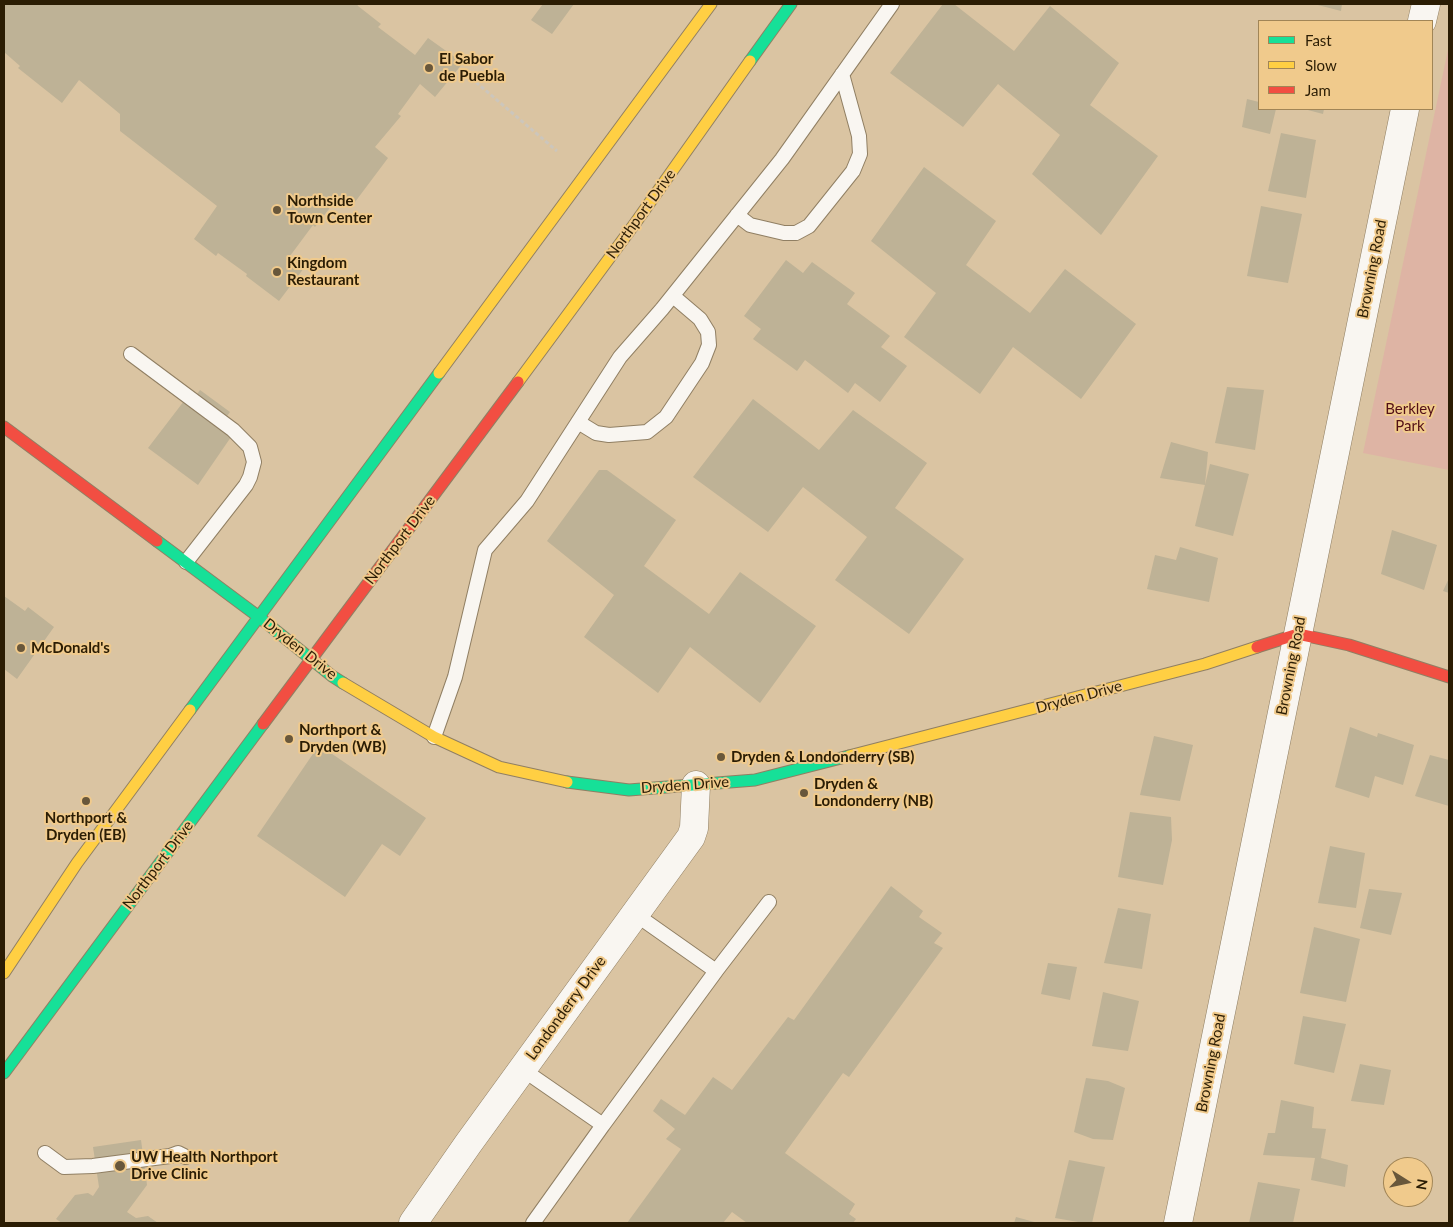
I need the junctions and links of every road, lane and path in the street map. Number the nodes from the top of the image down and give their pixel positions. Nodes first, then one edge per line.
1 (711, 4) edge
2 (892, 4) edge
3 (1426, 4) edge
4 (790, 5) edge
5 (1422, 20) edge
6 (842, 74) junction
7 (471, 78) dead end
8 (1405, 110) edge
9 (557, 151) dead end
10 (737, 215) junction
11 (673, 296) junction
12 (131, 354) dead end
13 (578, 422) junction
14 (4, 427) edge
15 (186, 562) junction
16 (259, 617) junction
17 (1298, 634) junction
18 (312, 658) junction
19 (1449, 677) edge
20 (434, 737) junction
21 (696, 785) junction
22 (769, 902) dead end
23 (635, 914) junction
24 (716, 971) junction
25 (4, 973) edge
26 (522, 1069) junction
27 (4, 1073) edge
28 (603, 1125) junction
29 (45, 1153) dead end
30 (186, 1157) dead end
31 (413, 1223) edge
32 (533, 1223) edge
33 (1178, 1223) edge

1 - 16 main road
2 - 6 lane
3 - 5 street
4 - 18 main road, Northport Drive
6 - 10 lane
6 - 10 lane
7 - 9 path
8 - 17 street, Browning Road
10 - 11 lane
11 - 13 lane
11 - 13 lane
12 - 15 lane
13 - 20 lane
14 - 15 main road, Dryden Drive
15 - 16 main road, Dryden Drive
16 - 18 main road, Dryden Drive
16 - 25 main road
17 - 19 main road
17 - 21 main road, Dryden Drive
17 - 33 street, Browning Road
18 - 20 main road, Dryden Drive
18 - 27 main road, Northport Drive
20 - 21 main road, Dryden Drive
21 - 23 street, Londonderry Drive
22 - 24 lane
23 - 24 lane
23 - 26 street, Londonderry Drive
24 - 28 lane
26 - 28 lane
26 - 31 street, Londonderry Drive
28 - 32 lane
29 - 30 lane

